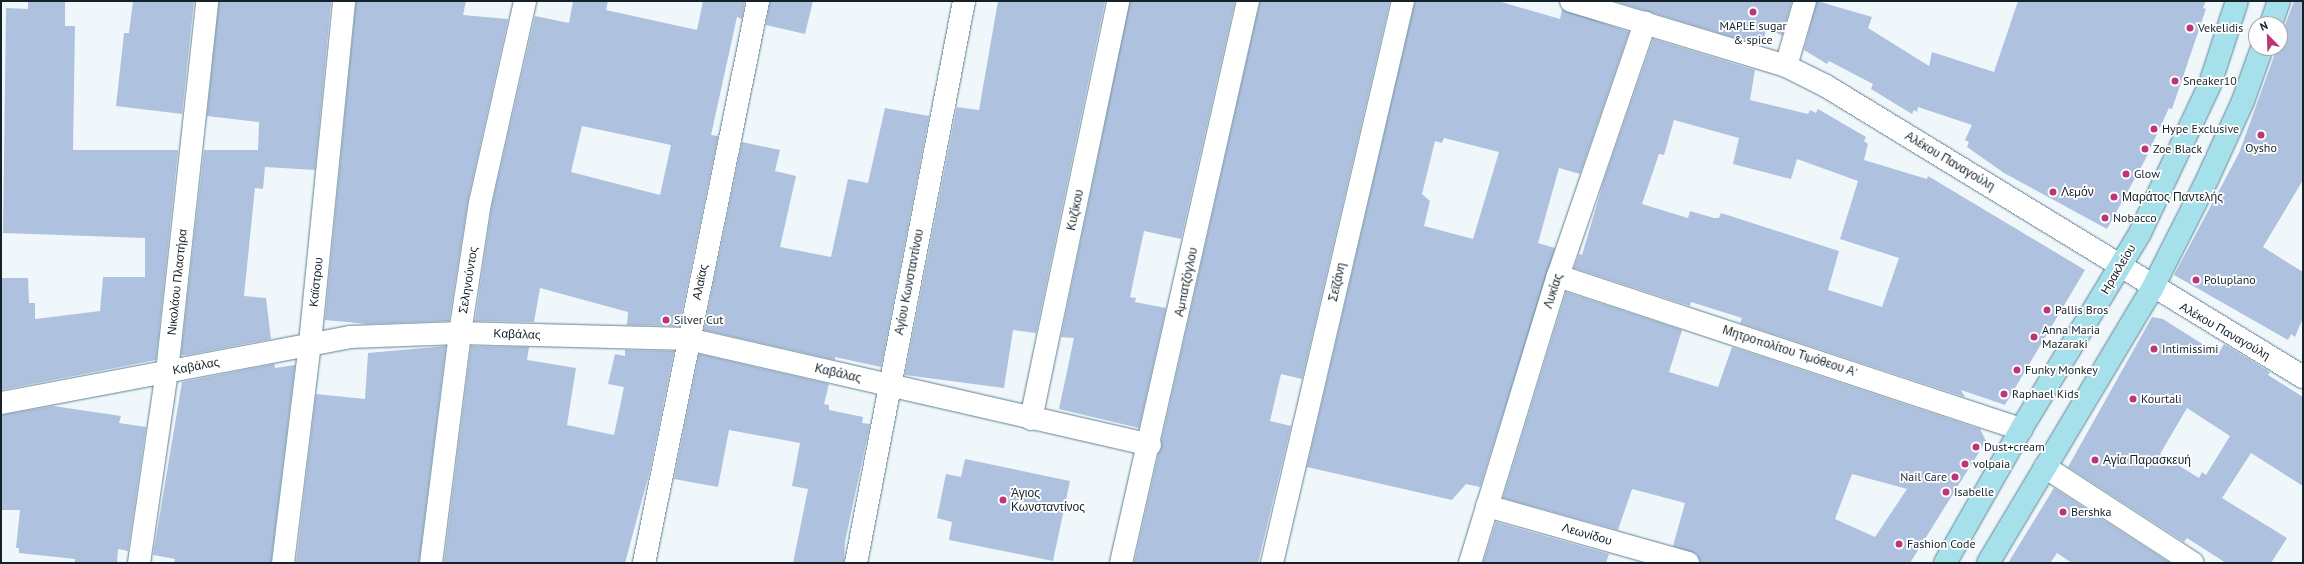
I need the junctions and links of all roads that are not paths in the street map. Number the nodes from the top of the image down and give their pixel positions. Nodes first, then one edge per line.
1 (207, 1) edge
2 (344, 1) edge
3 (525, 1) edge
4 (758, 1) edge
5 (964, 1) edge
6 (1118, 1) edge
7 (1248, 1) edge
8 (1403, 1) edge
9 (1571, 1) edge
10 (1805, 1) edge
11 (2237, 1) edge
12 (2279, 1) edge
13 (2274, 16) edge
14 (1646, 23) junction
15 (2259, 56) edge
16 (1786, 66) junction
17 (2121, 264) junction
18 (1558, 276) junction
19 (2153, 287) junction
20 (460, 333) junction
21 (688, 339) junction
22 (310, 343) junction
23 (167, 372) junction
24 (2303, 377) edge
25 (889, 384) junction
26 (1, 403) edge
27 (1031, 419) junction
28 (2021, 429) junction
29 (1150, 445) junction
30 (2045, 467) junction
31 (1487, 506) junction
32 (1680, 562) edge
33 (139, 563) edge
34 (283, 563) edge
35 (432, 563) edge
36 (644, 563) edge
37 (856, 563) edge
38 (1121, 563) edge
39 (1272, 563) edge
40 (1470, 563) edge
41 (1945, 563) edge
42 (1988, 563) edge
43 (2193, 563) edge

1 - 23 street, Νικολάου Πλαστήρα
2 - 22 street, Καϊστρου
3 - 20 street, Σεληνούντος
4 - 21 street, Αλαϊας
5 - 25 street, Αγίου Κωνσταντίνου
6 - 27 street, Κυζίκου
7 - 29 street, Αμπατζόγλου
8 - 39 street, Σεϊζάνη
9 - 14 street, Αλέκου Παναγούλη
10 - 16 street
11 - 17 main road, Ηρακλείου
12 - 13 main road
14 - 16 street, Αλέκου Παναγούλη
14 - 18 street, Λυκίας
15 - 19 main road
16 - 17 street, Αλέκου Παναγούλη
17 - 19 street, Αλέκου Παναγούλη
17 - 28 main road, Ηρακλείου
18 - 28 street, Μητροπολίτου Τιμόθεου Α'
18 - 31 street, Λυκίας
19 - 24 street, Αλέκου Παναγούλη
19 - 30 main road
20 - 21 street, Καβάλας
20 - 22 street, Καβάλας
20 - 35 street, Σεληνούντος
21 - 25 street, Καβάλας
21 - 36 street, Αλαϊας
22 - 23 street, Καβάλας
22 - 34 street, Καϊστρου
23 - 26 street, Καβάλας
23 - 33 street, Νικολάου Πλαστήρα
25 - 27 street, Καβάλας
25 - 37 street, Αγίου Κωνσταντίνου
27 - 29 street, Καβάλας
28 - 41 main road, Ηρακλείου
29 - 38 street, Αμπατζόγλου
30 - 42 main road
30 - 43 street
31 - 32 street, Λεωνίδου
31 - 40 street, Λυκίας

